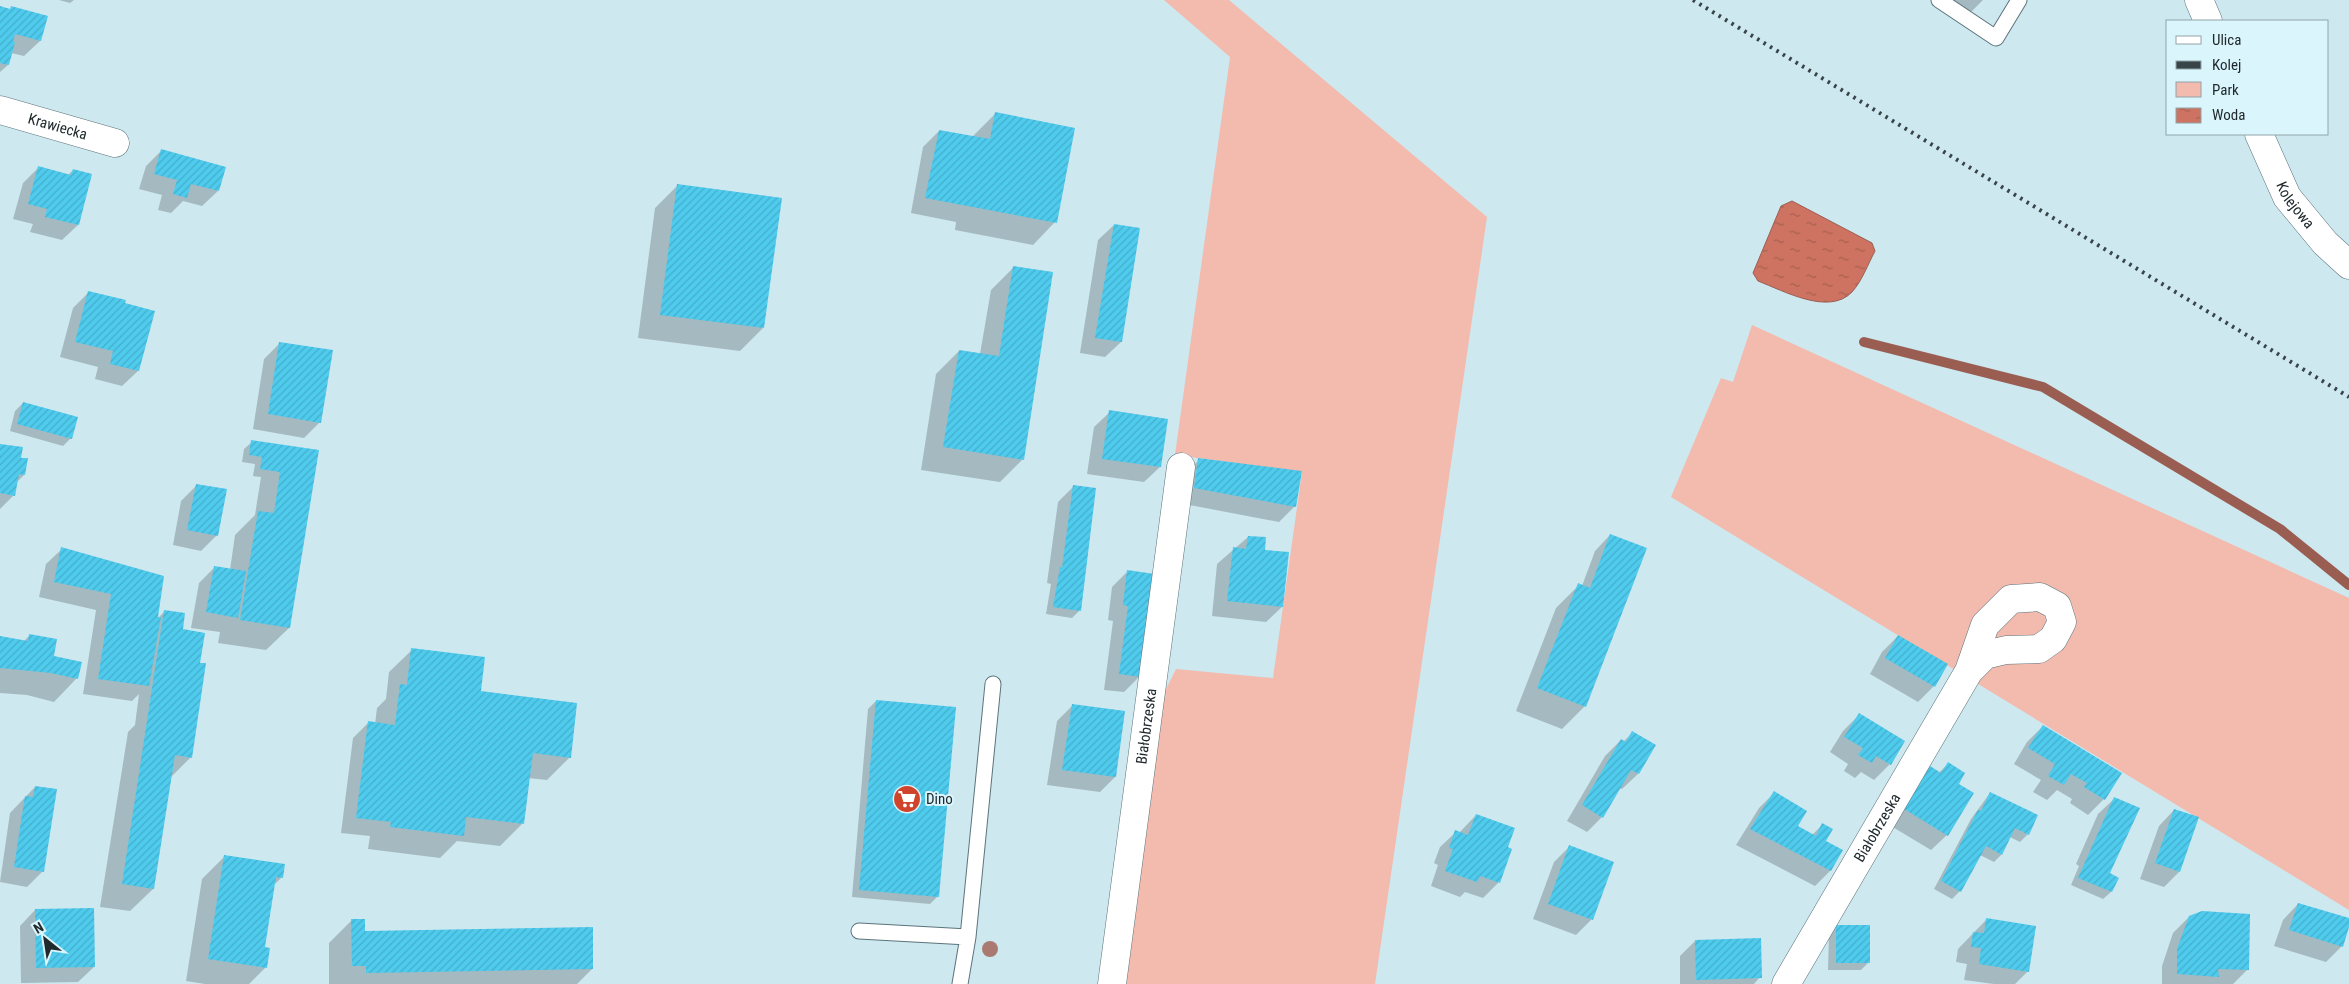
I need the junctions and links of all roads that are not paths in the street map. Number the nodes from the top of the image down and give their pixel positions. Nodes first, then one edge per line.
1 (1939, 0) edge
2 (2019, 0) edge
3 (2199, 0) edge
4 (2208, 20) edge
5 (0, 110) edge
6 (2259, 135) edge
7 (115, 143) dead end
8 (2349, 265) edge
9 (1180, 467) dead end
10 (1969, 670) dead end
11 (993, 684) dead end
12 (859, 931) dead end
13 (968, 937) junction
14 (960, 984) edge
15 (1112, 984) edge
16 (1786, 984) edge

1 - 2 lane
3 - 4 street
5 - 7 street, Krawiecka
6 - 8 street, Kolejowa
9 - 15 street, Białobrzeska
10 - 16 street, Białobrzeska
11 - 13 lane
12 - 13 lane
13 - 14 lane

